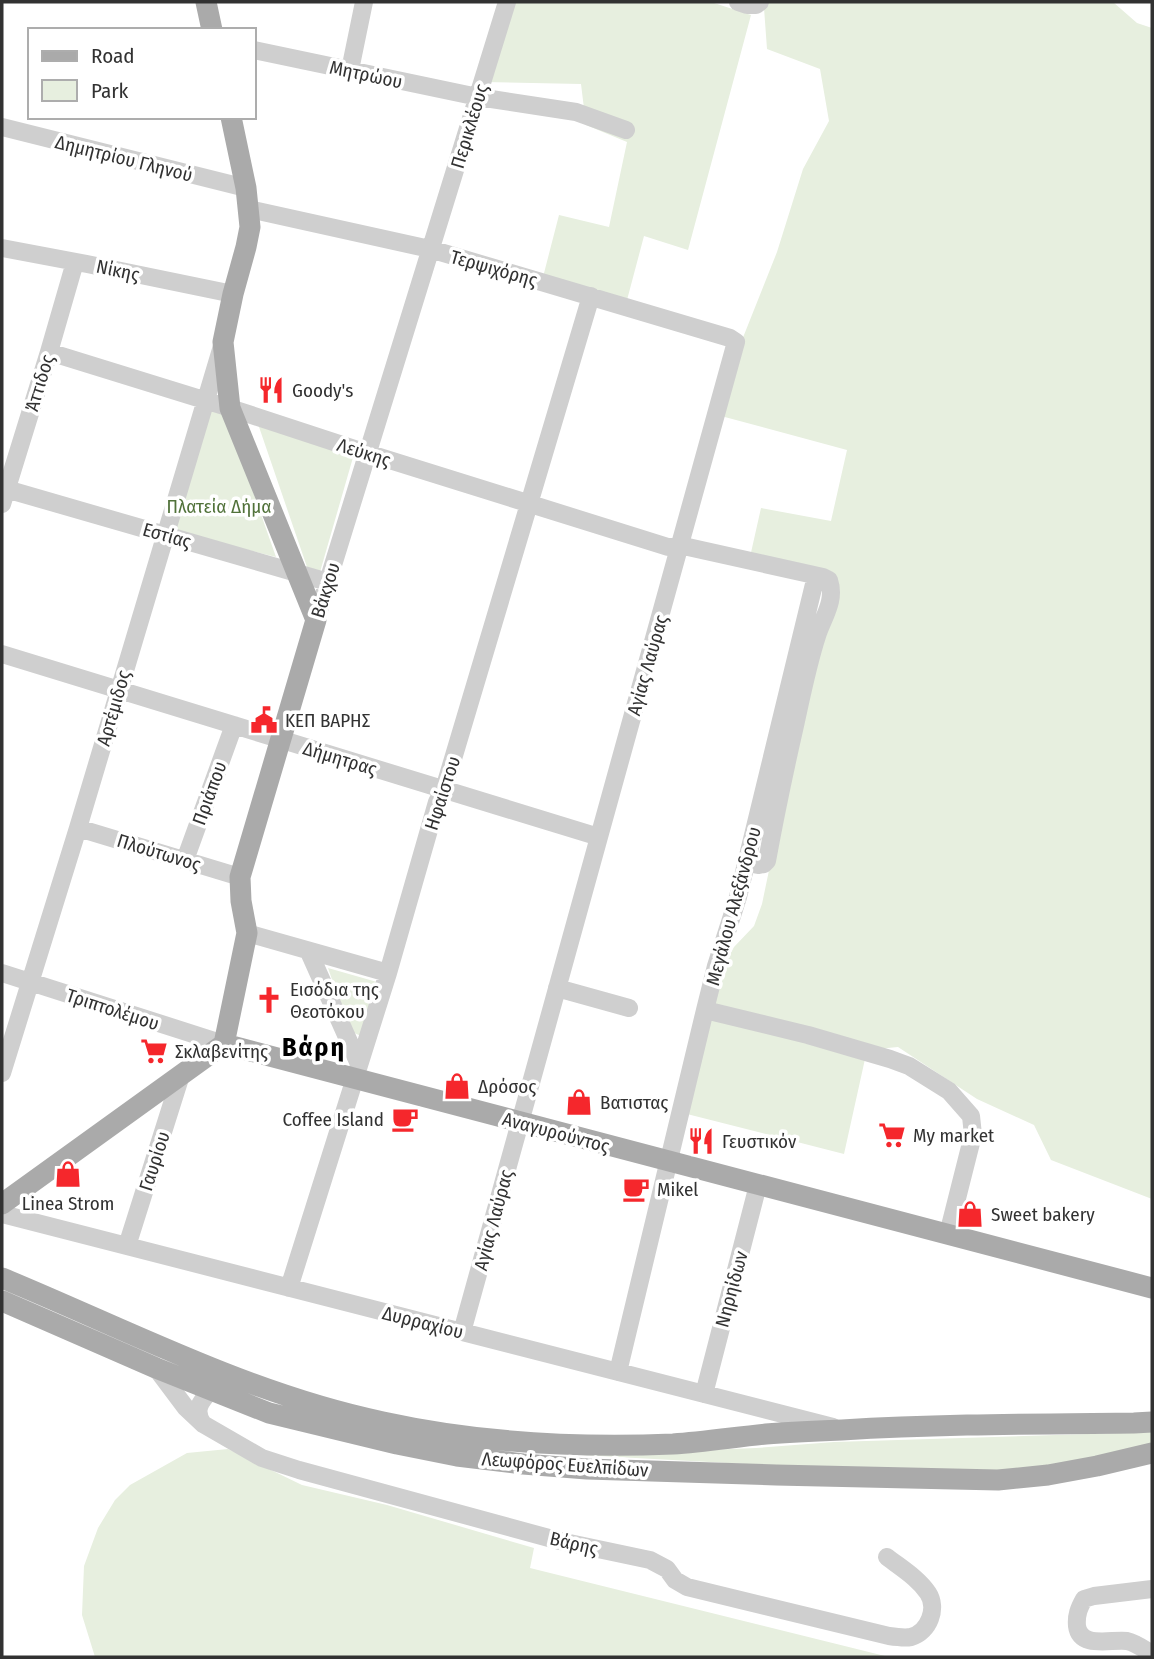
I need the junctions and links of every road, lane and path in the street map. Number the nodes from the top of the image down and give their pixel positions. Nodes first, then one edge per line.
1 (206, 2) edge
2 (364, 2) edge
3 (507, 2) edge
4 (212, 28) edge
5 (256, 50) edge
6 (350, 70) junction
7 (478, 97) junction
8 (231, 119) edge
9 (2, 127) edge
10 (626, 130) dead end
11 (247, 199) junction
12 (2, 248) edge
13 (430, 249) junction
14 (75, 262) junction
15 (233, 294) junction
16 (591, 296) junction
17 (223, 342) junction
18 (736, 342) joint
19 (49, 352) junction
20 (206, 401) junction
21 (230, 408) junction
22 (368, 453) junction
23 (4, 496) edge
24 (528, 503) junction
25 (165, 534) junction
26 (679, 547) junction
27 (298, 574) junction
28 (328, 582) junction
29 (316, 620) junction
30 (2, 654) edge
31 (118, 690) junction
32 (234, 725) junction
33 (280, 739) junction
34 (444, 789) junction
35 (78, 828) junction
36 (599, 837) junction
37 (185, 860) junction
38 (240, 877) junction
39 (247, 933) junction
40 (309, 952) junction
41 (388, 973) junction
42 (2, 974) edge
43 (29, 982) junction
44 (557, 988) junction
45 (629, 1008) dead end
46 (705, 1010) junction
47 (224, 1044) junction
48 (357, 1071) junction
49 (2, 1073) edge
50 (181, 1075) junction
51 (519, 1122) junction
52 (668, 1161) junction
53 (758, 1185) junction
54 (2, 1204) edge
55 (2, 1214) edge
56 (948, 1234) junction
57 (127, 1246) junction
58 (2, 1278) edge
59 (1152, 1287) edge
60 (289, 1288) junction
61 (2, 1301) edge
62 (462, 1332) junction
63 (156, 1368) junction
64 (618, 1372) junction
65 (211, 1390) junction
66 (704, 1394) junction
67 (1152, 1422) edge
68 (203, 1424) junction
69 (844, 1429) junction
70 (1152, 1453) edge
71 (887, 1557) dead end
72 (1152, 1589) edge
73 (1152, 1654) edge

1 - 4 main road
2 - 6 street
3 - 7 street, Περικλέους
5 - 6 street, Μητρώου
6 - 7 street, Μητρώου
7 - 10 street, Μητρώου
7 - 13 street, Περικλέους
8 - 11 main road
9 - 11 street, Δημητρίου Γληνού
11 - 13 street, Τερψιχόρης
11 - 15 main road
12 - 14 street, Νίκης
13 - 16 street, Τερψιχόρης
13 - 22 street, Βάκχου
14 - 15 street, Νίκης
14 - 19 street, Άττιδος
15 - 17 main road
16 - 18 street, Τερψιχόρης
16 - 24 street, Ηφαίστου
17 - 20 street, Αρτέμιδος
17 - 21 main road
18 - 26 street, Αγίας Λαύρας
19 - 20 street, Λεύκης
19 - 23 street, Άττιδος
20 - 21 street, Λεύκης
20 - 25 street, Αρτέμιδος
21 - 22 street, Λεύκης
21 - 27 main road
22 - 24 street, Λεύκης
22 - 28 street, Βάκχου
23 - 25 street, Εστίας
24 - 26 street, Λεύκης
24 - 34 street, Ηφαίστου
25 - 27 street, Εστίας
25 - 31 street, Αρτέμιδος
26 - 36 street, Αγίας Λαύρας
26 - 46 street, Μεγάλου Αλεξάνδρου
27 - 28 street, Εστίας
27 - 29 main road
28 - 29 street, Βάκχου
29 - 33 main road, Βάκχου
30 - 31 street, Δήμητρας
31 - 32 street, Δήμητρας
31 - 35 street, Αρτέμιδος
32 - 33 street, Δήμητρας
32 - 37 street, Πριάπου
33 - 34 street, Δήμητρας
33 - 38 main road, Βάκχου
34 - 36 street, Δήμητρας
34 - 41 street, Ηφαίστου
35 - 37 street, Πλούτωνος
35 - 43 street, Αρτέμιδος
36 - 44 street, Αγίας Λαύρας
37 - 38 street, Πλούτωνος
38 - 39 main road, Βάκχου
39 - 40 street
39 - 47 main road
40 - 41 street
40 - 48 street
41 - 48 street, Ηφαίστου
42 - 43 street, Τριπτολέμου
43 - 47 street, Τριπτολέμου
43 - 49 street, Αρτέμιδος
44 - 45 street
44 - 51 street, Αγίας Λαύρας
46 - 52 street, Μεγάλου Αλεξάνδρου
46 - 56 street
47 - 48 main road, Αναγυρούντος
47 - 50 main road
48 - 51 main road, Αναγυρούντος
48 - 60 street, Ηφαίστου
50 - 54 main road
50 - 57 street, Γαυρίου
51 - 52 main road, Αναγυρούντος
51 - 62 street, Αγίας Λαύρας
52 - 53 main road, Αναγυρούντος
52 - 64 street, Μεγάλου Αλεξάνδρου
53 - 56 main road, Αναγυρούντος
53 - 66 street, Νηρηίδων
55 - 57 street, Δυρραχίου
56 - 59 main road, Αναγυρούντος
57 - 60 street, Δυρραχίου
58 - 69 main road, Λεωφόρος Ευελπίδων
60 - 62 street, Δυρραχίου
61 - 63 main road, Λεωφόρος Ευελπίδων
62 - 64 street, Δυρραχίου
63 - 65 main road, Λεωφόρος Ευελπίδων
63 - 68 street, Βάρης
64 - 66 street, Δυρραχίου
65 - 68 street
65 - 70 main road, Λεωφόρος Ευελπίδων
66 - 69 street, Δυρραχίου
67 - 69 main road, Λεωφόρος Ευελπίδων
68 - 71 street, Βάρης
72 - 73 street

